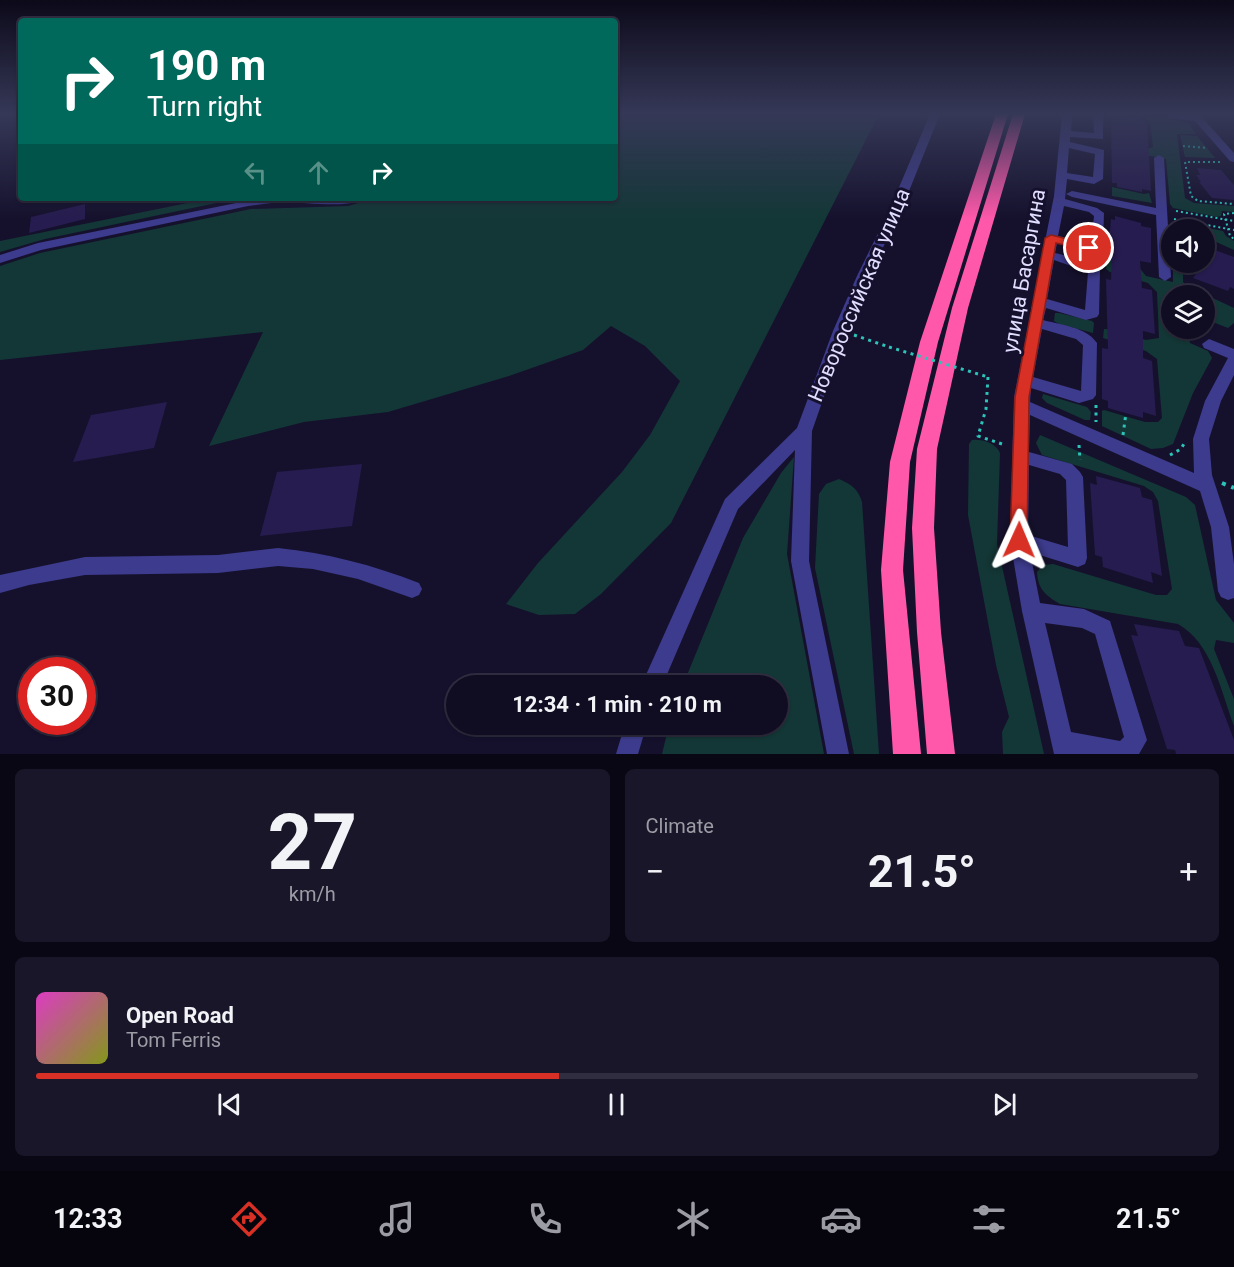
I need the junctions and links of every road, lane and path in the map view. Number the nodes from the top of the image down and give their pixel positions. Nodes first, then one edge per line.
1 (920, 149) edge
2 (991, 149) edge
3 (1008, 149) edge
4 (1065, 149) edge
5 (1093, 149) edge
6 (1225, 149) edge
7 (1159, 158) dead end
8 (1230, 161) edge
9 (1062, 175) junction
10 (1059, 197) junction
11 (264, 201) edge
12 (1234, 204) edge
13 (1176, 211) dead end
14 (1234, 213) edge
15 (1164, 215) junction
16 (1226, 220) junction
17 (1234, 221) edge
18 (1228, 229) junction
19 (1234, 230) edge
20 (1051, 238) junction
21 (1234, 239) edge
22 (1048, 255) junction
23 (0, 259) edge
24 (1165, 278) dead end
25 (1041, 302) junction
26 (1037, 323) junction
27 (861, 338) dead end
28 (1209, 344) dead end
29 (1234, 355) edge
30 (1234, 361) edge
31 (1025, 380) junction
32 (1022, 405) junction
33 (1126, 413) dead end
34 (804, 431) junction
35 (1122, 442) dead end
36 (1005, 445) dead end
37 (1020, 456) junction
38 (1206, 486) junction
39 (1019, 540) junction
40 (0, 584) edge
41 (412, 589) dead end
42 (1228, 591) dead end
43 (1032, 611) junction
44 (656, 675) edge
45 (633, 735) edge
46 (1064, 748) edge
47 (627, 754) edge
48 (838, 754) edge
49 (907, 754) edge
50 (941, 754) edge

1 - 34 street, Новороссийская улица
2 - 49 highway
3 - 50 highway
4 - 9 street, улица Басаргина
5 - 9 street
6 - 8 street
7 - 15 street
8 - 12 path
9 - 10 street, улица Басаргина
10 - 15 street
10 - 20 street, улица Басаргина
10 - 20 street
11 - 23 street
13 - 16 path
14 - 16 path
15 - 18 path
15 - 24 street
16 - 17 path
16 - 18 path
18 - 19 path
18 - 21 path
20 - 22 street, улица Басаргина
22 - 25 street, улица Басаргина
22 - 25 street
25 - 26 street, улица Басаргина
26 - 31 street, улица Басаргина
26 - 31 street
27 - 36 path, bridge
28 - 29 street
30 - 38 street
31 - 32 street, улица Басаргина
32 - 37 street, улица Басаргина
32 - 38 street
33 - 35 path
34 - 44 street, Новороссийская улица
34 - 48 street
37 - 39 street, улица Басаргина
37 - 39 street
38 - 42 street
39 - 43 street, улица Басаргина
40 - 41 street
43 - 46 street, улица Басаргина
43 - 46 street
45 - 47 street

